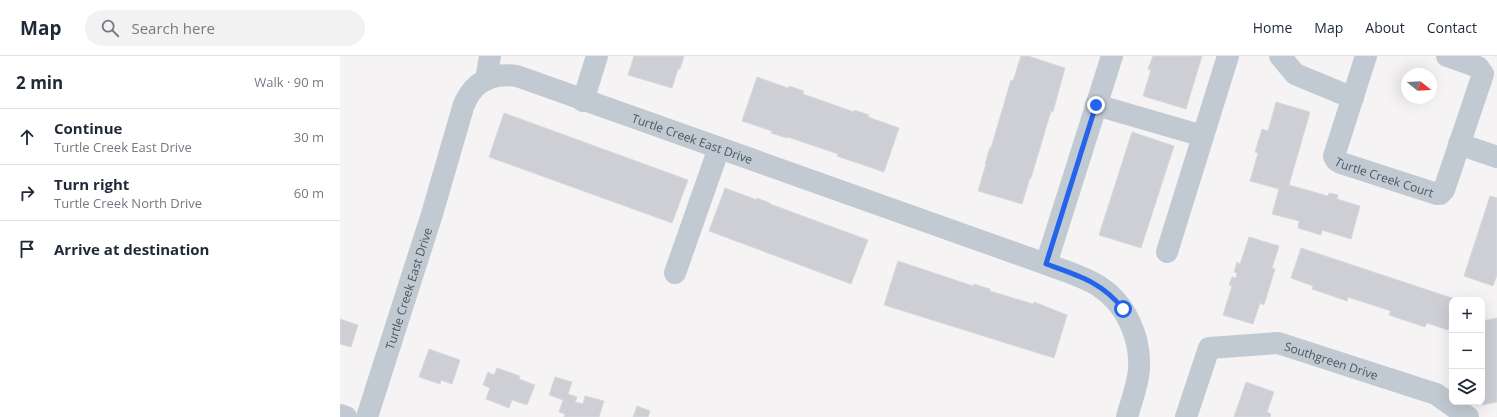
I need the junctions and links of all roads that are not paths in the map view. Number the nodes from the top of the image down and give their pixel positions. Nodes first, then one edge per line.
1 (490, 56) edge
2 (598, 56) edge
3 (1112, 56) edge
4 (1228, 56) edge
5 (1280, 56) edge
6 (1366, 56) edge
7 (1447, 56) edge
8 (486, 80) junction
9 (1353, 98) junction
10 (583, 101) junction
11 (1096, 105) junction
12 (1203, 136) junction
13 (1459, 144) junction
14 (719, 148) junction
15 (1497, 157) edge
16 (1167, 252) dead end
17 (1046, 264) junction
18 (675, 273) dead end
19 (340, 415) edge
20 (346, 417) edge
21 (367, 417) edge
22 (1127, 417) edge
23 (1186, 417) edge
24 (1468, 417) edge

1 - 8 street
2 - 10 street
3 - 11 street
4 - 12 street
5 - 9 street
6 - 9 street, Turtle Creek Court
7 - 13 street, Turtle Creek Court
8 - 10 street, Turtle Creek East Drive
8 - 21 street, Turtle Creek East Drive
9 - 13 street, Turtle Creek Court
10 - 14 street, Turtle Creek East Drive
11 - 12 street
11 - 17 street
12 - 16 street
13 - 15 street
14 - 17 street, Turtle Creek East Drive
14 - 18 street
17 - 22 street, Turtle Creek East Drive
19 - 20 street
23 - 24 street, Southgreen Drive

